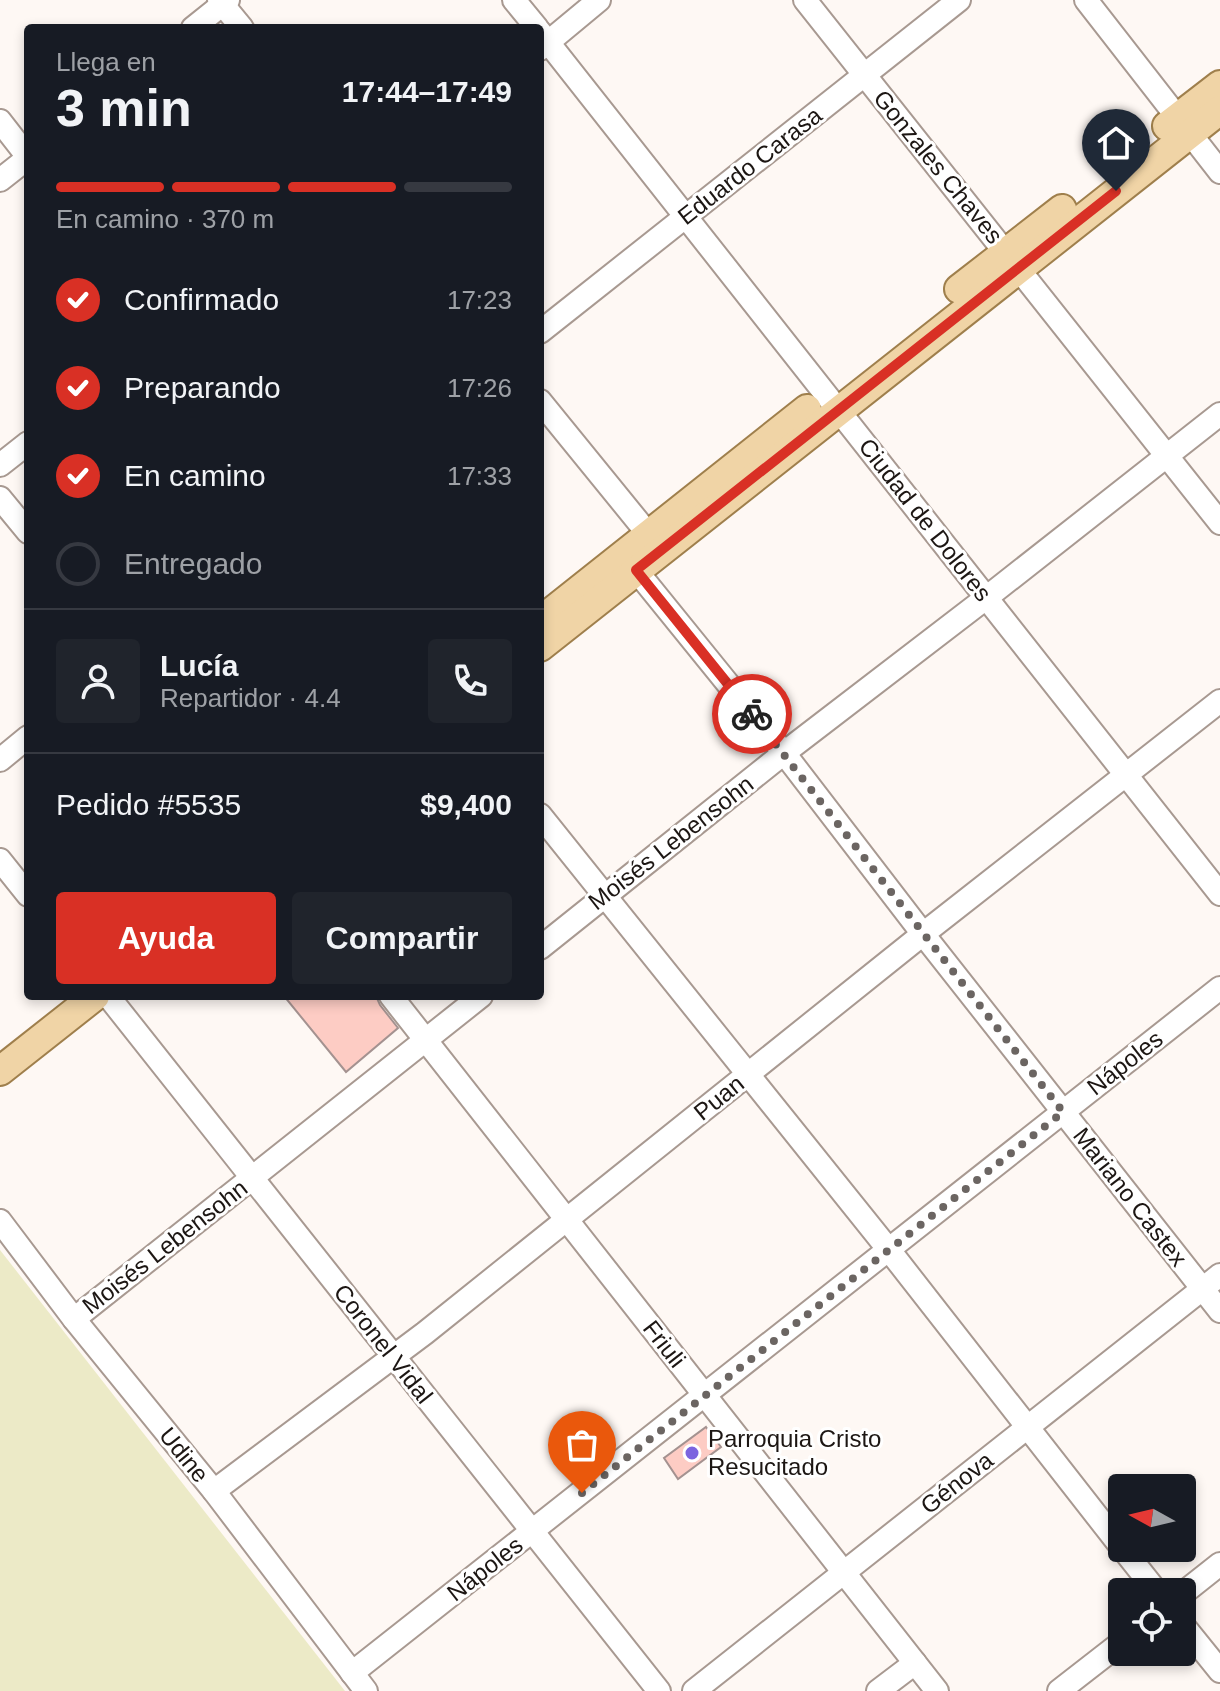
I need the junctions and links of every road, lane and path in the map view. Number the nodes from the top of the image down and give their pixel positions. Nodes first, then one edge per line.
1 (514, 0) edge
2 (599, 0) edge
3 (805, 0) edge
4 (959, 0) edge
5 (1086, 0) edge
6 (223, 1) edge
7 (197, 24) edge
8 (239, 24) edge
9 (531, 24) edge
10 (544, 36) edge
11 (544, 42) edge
12 (864, 75) junction
13 (1220, 85) edge
14 (1220, 110) edge
15 (0, 121) edge
16 (1183, 126) junction
17 (24, 153) edge
18 (24, 161) edge
19 (1220, 172) edge
20 (0, 180) edge
21 (686, 217) junction
22 (1012, 260) junction
23 (544, 329) edge
24 (832, 402) junction
25 (544, 406) edge
26 (1220, 414) edge
27 (24, 446) edge
28 (1166, 455) junction
29 (0, 465) edge
30 (0, 498) edge
31 (1220, 523) edge
32 (24, 527) edge
33 (655, 543) junction
34 (630, 563) junction
35 (986, 598) junction
36 (544, 618) edge
37 (544, 643) edge
38 (1220, 701) edge
39 (24, 740) edge
40 (784, 753) junction
41 (0, 760) edge
42 (1125, 775) junction
43 (544, 820) edge
44 (0, 860) edge
45 (24, 890) edge
46 (1220, 894) edge
47 (604, 896) junction
48 (923, 934) junction
49 (544, 945) edge
50 (1220, 988) edge
51 (90, 1000) edge
52 (111, 1000) edge
53 (394, 1000) edge
54 (476, 1000) edge
55 (426, 1041) junction
56 (0, 1071) edge
57 (748, 1074) junction
58 (1063, 1112) junction
59 (252, 1178) junction
60 (566, 1220) junction
61 (0, 1221) edge
62 (889, 1250) junction
63 (1211, 1282) edge
64 (1220, 1311) edge
65 (74, 1319) junction
66 (394, 1357) junction
67 (705, 1396) junction
68 (1027, 1428) junction
69 (214, 1491) junction
70 (1108, 1530) edge
71 (533, 1532) junction
72 (1133, 1562) edge
73 (1220, 1564) edge
74 (844, 1573) junction
75 (1146, 1578) edge
76 (1196, 1583) edge
77 (1196, 1641) edge
78 (1108, 1653) edge
79 (915, 1663) junction
80 (1220, 1671) edge
81 (359, 1682) edge
82 (659, 1691) edge
83 (694, 1691) edge
84 (878, 1691) edge
85 (937, 1691) edge
86 (1059, 1691) edge

1 - 9 street, Ciudad de Dolores
2 - 10 street
3 - 12 street, Gonzales Chaves
4 - 12 street, Eduardo Carasa
5 - 16 street
6 - 7 street
6 - 8 street
11 - 21 street, Ciudad de Dolores
12 - 21 street, Eduardo Carasa
12 - 22 street, Gonzales Chaves
13 - 16 main road
14 - 16 main road
15 - 17 street
16 - 19 street
16 - 22 main road
18 - 20 street
21 - 23 street, Eduardo Carasa
21 - 24 street, Ciudad de Dolores
22 - 24 main road
22 - 28 street, Gonzales Chaves
24 - 33 main road
24 - 35 street, Ciudad de Dolores
25 - 33 street
26 - 28 street, Moisés Lebensohn
27 - 29 street
28 - 31 street, Gonzales Chaves
28 - 35 street, Moisés Lebensohn
30 - 32 street
33 - 34 main road
34 - 36 main road
34 - 37 main road
34 - 40 street, Mariano Castex
35 - 40 street, Moisés Lebensohn
35 - 42 street, Ciudad de Dolores
38 - 42 street, Puan
39 - 41 street
40 - 47 street, Moisés Lebensohn
40 - 48 street, Mariano Castex
42 - 46 street, Ciudad de Dolores
42 - 48 street, Puan
43 - 47 street
44 - 45 street
47 - 49 street, Moisés Lebensohn
47 - 57 street
48 - 57 street, Puan
48 - 58 street, Mariano Castex
50 - 58 street, Nápoles
51 - 56 main road
52 - 59 street, Coronel Vidal
53 - 55 street, Friuli
54 - 55 street, Moisés Lebensohn
55 - 59 street, Moisés Lebensohn
55 - 60 street, Friuli
57 - 60 street, Puan
57 - 62 street
58 - 62 street, Nápoles
58 - 63 street, Mariano Castex
59 - 65 street, Moisés Lebensohn
59 - 66 street, Coronel Vidal
60 - 66 street, Puan
60 - 67 street, Friuli
61 - 65 street, Udine
62 - 67 street, Nápoles
62 - 68 street
63 - 64 street, Mariano Castex
63 - 68 street, Génova
65 - 69 street, Udine
66 - 69 street, Puan
66 - 71 street, Coronel Vidal
67 - 71 street, Nápoles
67 - 74 street, Friuli
68 - 70 street
68 - 74 street, Génova
69 - 81 street, Udine
71 - 81 street, Nápoles
71 - 82 street, Coronel Vidal
72 - 75 street
73 - 76 street
74 - 79 street, Friuli
74 - 83 street, Génova
77 - 80 street
78 - 86 street
79 - 84 street
79 - 85 street, Friuli

